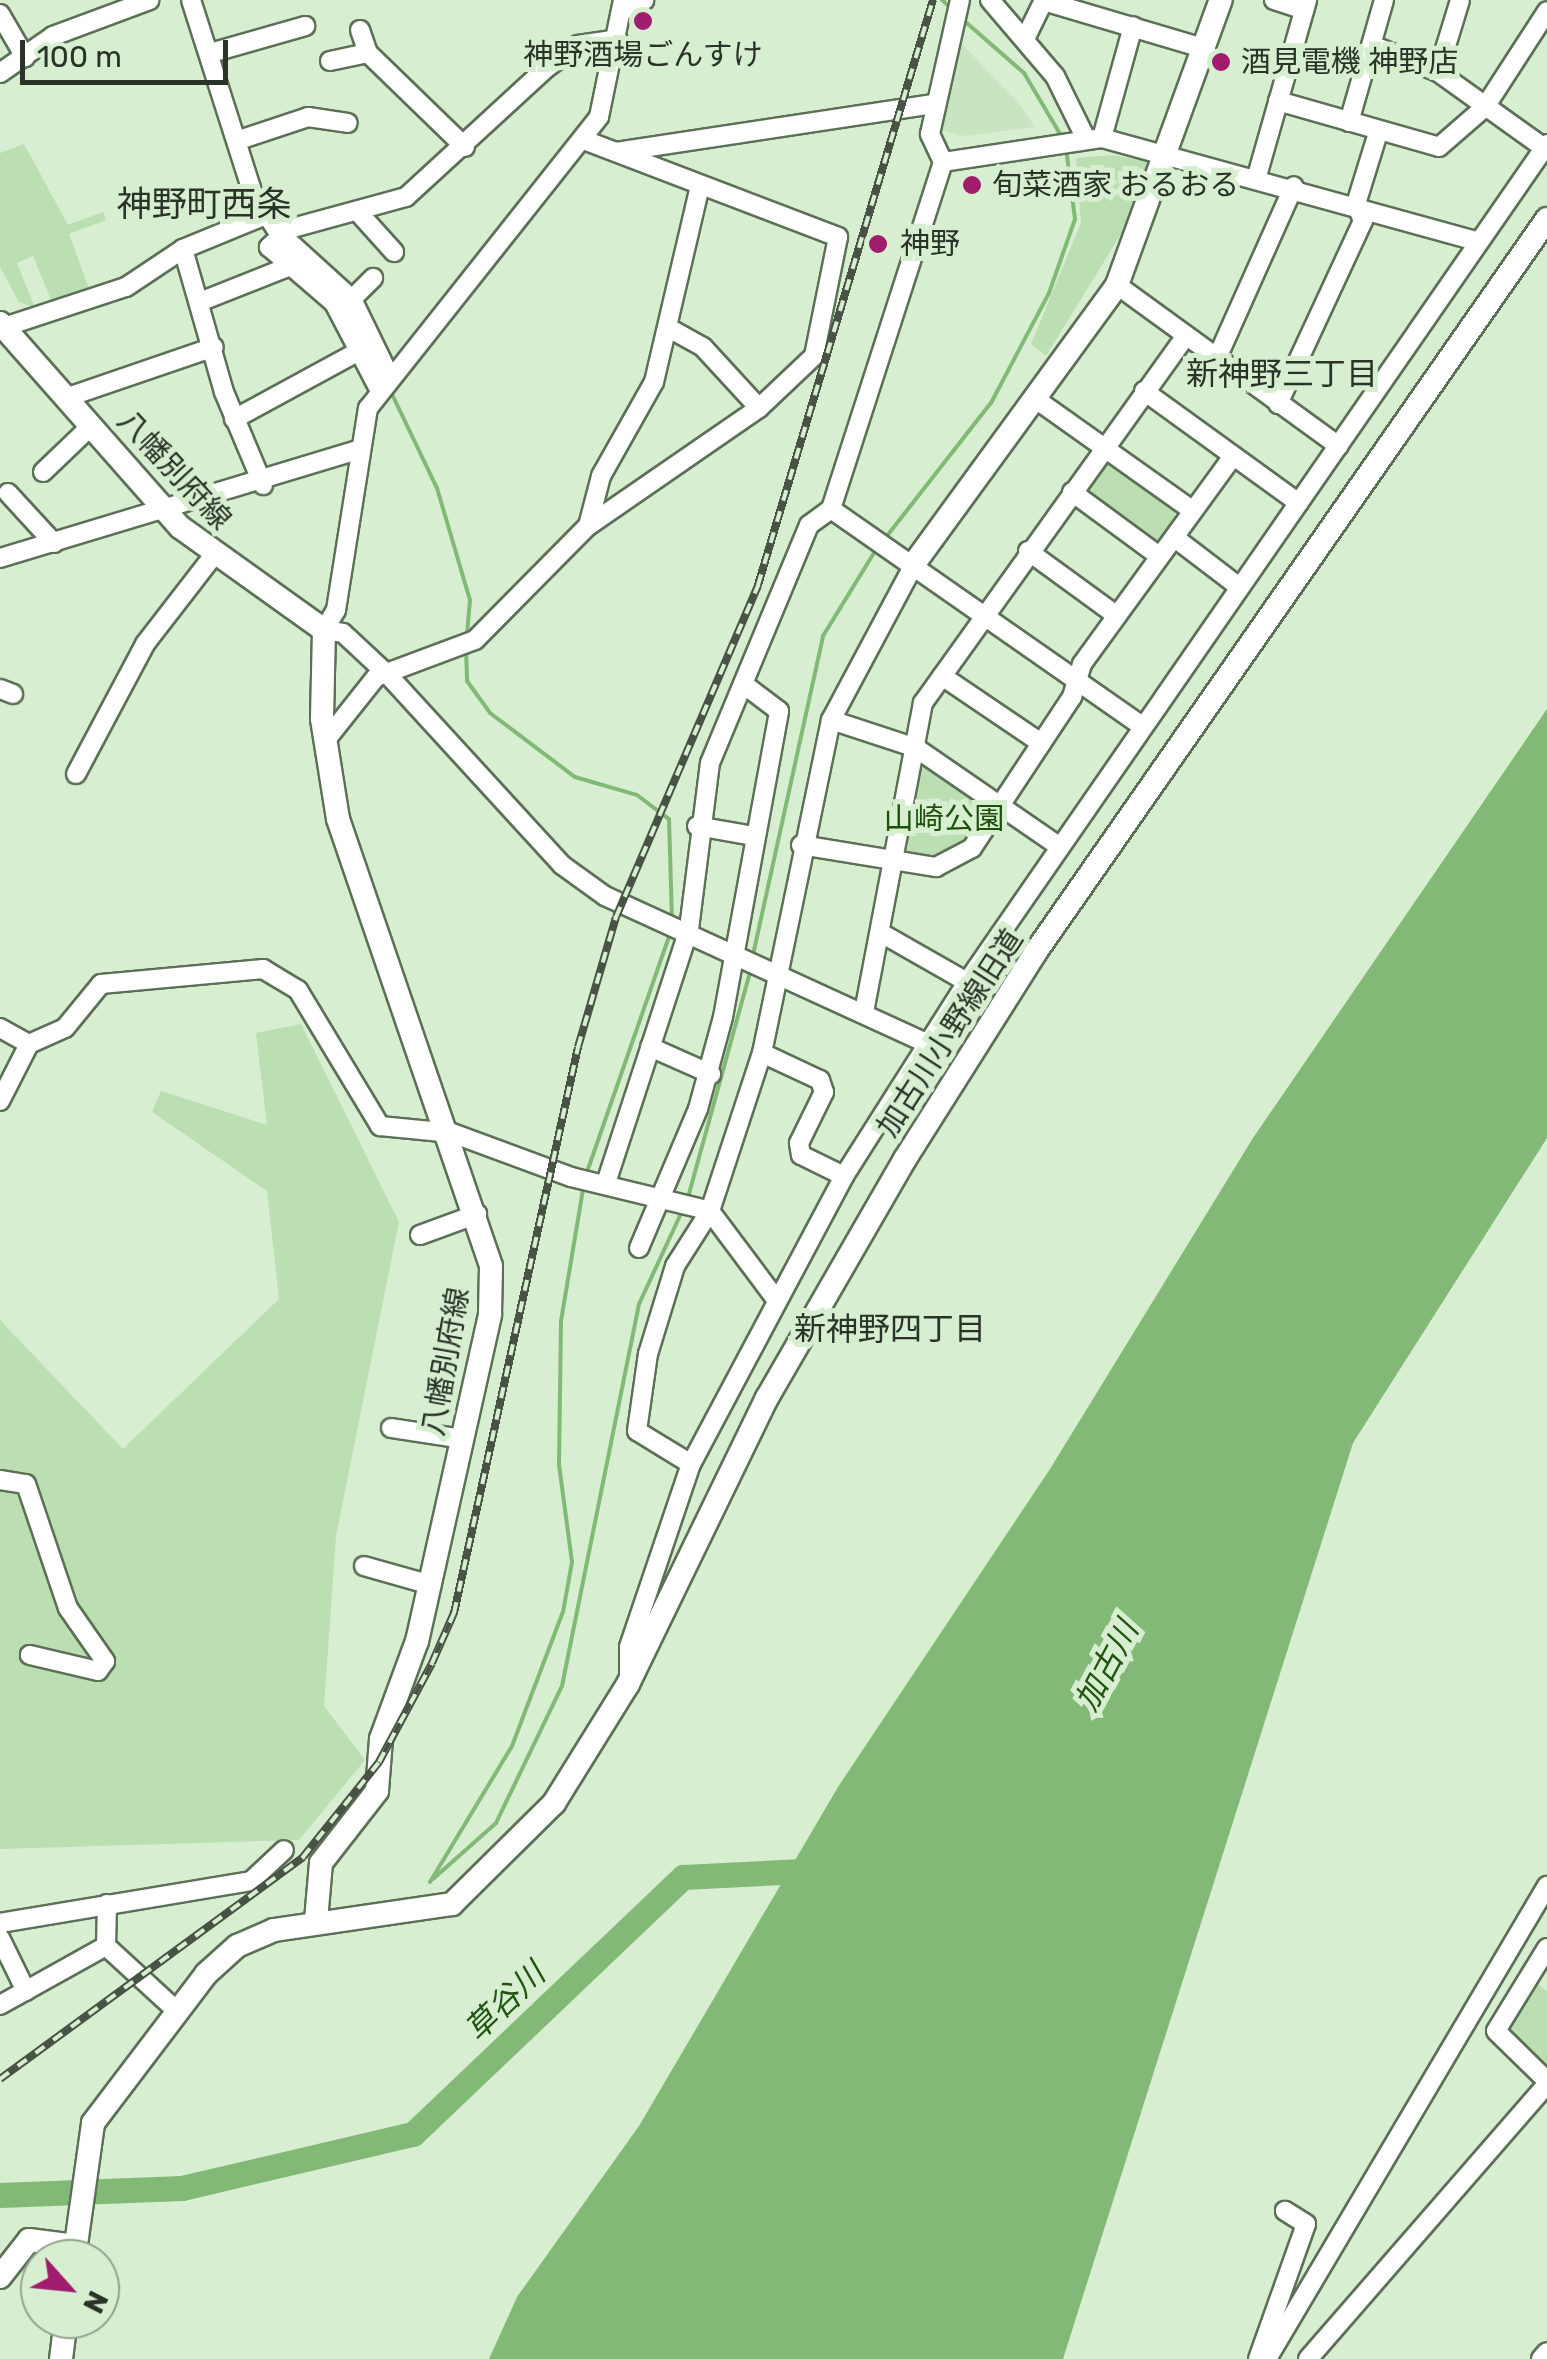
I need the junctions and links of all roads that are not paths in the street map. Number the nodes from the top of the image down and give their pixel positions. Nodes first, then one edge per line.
1 (150, 0) edge
2 (191, 0) edge
3 (645, 0) edge
4 (960, 0) edge
5 (990, 0) edge
6 (1044, 0) edge
7 (1221, 0) edge
8 (1274, 0) edge
9 (1384, 0) edge
10 (1460, 0) edge
11 (1306, 5) edge
12 (622, 6) edge
13 (1547, 11) edge
14 (0, 14) edge
15 (305, 26) dead end
16 (1133, 26) junction
17 (360, 30) dead end
18 (618, 39) junction
19 (1025, 39) junction
20 (1372, 45) junction
21 (1206, 49) junction
22 (214, 52) junction
23 (368, 53) junction
24 (25, 57) junction
25 (330, 61) dead end
26 (1438, 72) junction
27 (0, 73) edge
28 (1278, 101) junction
29 (933, 104) junction
30 (1485, 107) junction
31 (348, 122) dead end
32 (1348, 122) junction
33 (1378, 133) junction
34 (1093, 137) junction
35 (238, 140) junction
36 (584, 140) junction
37 (465, 146) junction
38 (1546, 146) edge
39 (616, 152) junction
40 (1173, 152) junction
41 (943, 162) junction
42 (1257, 176) junction
43 (700, 186) junction
44 (1294, 186) junction
45 (1356, 204) junction
46 (358, 212) junction
47 (259, 219) junction
48 (1547, 219) edge
49 (280, 234) junction
50 (1475, 241) junction
51 (183, 250) junction
52 (394, 252) dead end
53 (288, 268) junction
54 (373, 278) dead end
55 (1118, 285) junction
56 (352, 299) junction
57 (202, 301) junction
58 (669, 328) junction
59 (5, 336) edge
60 (1185, 336) junction
61 (214, 347) junction
62 (359, 351) junction
63 (1217, 358) junction
64 (384, 381) junction
65 (1144, 390) junction
66 (68, 398) junction
67 (1037, 400) junction
68 (1278, 404) junction
69 (760, 408) junction
70 (234, 419) junction
71 (92, 425) junction
72 (1104, 444) junction
73 (1339, 446) junction
74 (357, 450) junction
75 (1233, 456) junction
76 (43, 472) dead end
77 (263, 485) junction
78 (1072, 492) junction
79 (8, 493) dead end
80 (1298, 503) junction
81 (831, 509) junction
82 (1193, 511) junction
83 (170, 513) junction
84 (588, 526) junction
85 (1175, 538) junction
86 (54, 543) junction
87 (1028, 551) junction
88 (906, 555) junction
89 (213, 556) junction
90 (1159, 556) junction
91 (0, 558) edge
92 (1238, 587) junction
93 (983, 610) junction
94 (1116, 616) junction
95 (324, 630) junction
96 (388, 675) junction
97 (942, 676) junction
98 (1074, 678) junction
99 (746, 686) junction
100 (831, 720) junction
101 (1142, 726) junction
102 (326, 740) junction
103 (1040, 743) junction
104 (916, 748) junction
105 (76, 774) dead end
106 (1000, 805) junction
107 (696, 826) junction
108 (754, 836) junction
109 (801, 845) junction
110 (1060, 847) junction
111 (894, 863) junction
112 (686, 928) junction
113 (881, 933) junction
114 (734, 950) junction
115 (778, 972) junction
116 (967, 982) junction
117 (864, 1012) junction
118 (0, 1028) edge
119 (29, 1044) junction
120 (928, 1044) junction
121 (650, 1046) junction
122 (762, 1052) junction
123 (711, 1074) junction
124 (0, 1101) edge
125 (452, 1134) junction
126 (844, 1176) junction
127 (606, 1184) junction
128 (663, 1198) junction
129 (706, 1210) junction
130 (478, 1214) junction
131 (420, 1235) dead end
132 (639, 1248) dead end
133 (776, 1298) junction
134 (392, 1428) dead end
135 (463, 1439) junction
136 (691, 1464) junction
137 (0, 1480) edge
138 (364, 1566) dead end
139 (431, 1585) junction
140 (30, 1655) dead end
141 (628, 1684) junction
142 (284, 1850) dead end
143 (1547, 1886) edge
144 (107, 1904) junction
145 (316, 1920) junction
146 (0, 1923) edge
147 (0, 1938) edge
148 (106, 1946) junction
149 (1547, 1948) edge
150 (26, 1992) junction
151 (0, 2004) edge
152 (177, 2011) junction
153 (1547, 2083) edge
154 (1285, 2211) dead end
155 (76, 2239) edge
156 (20, 2251) edge
157 (0, 2277) edge
158 (1278, 2338) junction
159 (1547, 2352) edge
160 (1258, 2359) edge
161 (1267, 2359) edge
162 (1277, 2359) edge
163 (1308, 2359) edge
164 (1542, 2359) edge

1 - 24 street
2 - 22 street
3 - 12 street
4 - 29 street
5 - 19 street
6 - 16 street
6 - 19 street
7 - 21 street
8 - 11 street
9 - 20 street
10 - 26 street
11 - 28 street
12 - 18 street
13 - 30 street
14 - 24 street
15 - 22 street
16 - 21 street
16 - 34 street
17 - 23 street
18 - 36 street
18 - 37 street
19 - 34 street
20 - 26 street
20 - 32 street
21 - 40 street
22 - 35 street
23 - 25 street
23 - 37 street
24 - 27 street
26 - 30 street
28 - 32 street
28 - 42 street
29 - 39 street
29 - 41 street
30 - 33 street
30 - 38 street
31 - 35 street
32 - 33 street
33 - 45 street
34 - 40 street
34 - 41 street
35 - 47 street
36 - 39 street
36 - 64 street
37 - 46 street
38 - 50 street
39 - 43 street
40 - 42 street
40 - 55 street
41 - 81 street
42 - 44 street
43 - 58 street
43 - 69 street
44 - 45 street
44 - 63 street
45 - 50 street
45 - 68 street
46 - 49 street
46 - 52 street
47 - 49 street
47 - 51 street
48 - 141 street, 加古川小野線旧道
49 - 53 street
49 - 56 street
50 - 73 street
51 - 57 street
51 - 59 street
53 - 57 street
53 - 62 street
54 - 56 street
55 - 60 street
55 - 67 street
56 - 64 street
57 - 61 street
58 - 69 street
58 - 84 street
59 - 66 street, 八幡別府線
60 - 63 street
60 - 65 street
61 - 66 street
61 - 70 street
62 - 64 street
62 - 70 street
63 - 68 street
64 - 74 street
65 - 72 street
65 - 75 street
66 - 71 street, 八幡別府線
67 - 72 street
67 - 88 street
68 - 73 street
69 - 84 street
70 - 77 street
71 - 76 street
71 - 83 street, 八幡別府線
72 - 78 street
72 - 82 street
73 - 80 street
74 - 77 street
74 - 95 street
75 - 80 street
75 - 82 street
77 - 83 street
78 - 87 street
78 - 90 street
79 - 86 street
80 - 92 street
81 - 88 street
81 - 99 street
82 - 85 street
83 - 86 street
83 - 89 street, 八幡別府線
84 - 96 street
85 - 90 street
85 - 92 street
86 - 91 street
87 - 93 street
87 - 94 street
88 - 93 street
88 - 100 street
89 - 95 street, 八幡別府線
89 - 105 street
90 - 94 street
92 - 101 street
93 - 97 street
93 - 98 street
94 - 98 street
95 - 96 street
95 - 102 street, 八幡別府線
96 - 102 street
96 - 112 street
97 - 103 street
97 - 104 street
98 - 101 street
98 - 103 street
99 - 107 street
99 - 108 street
100 - 104 street
100 - 109 street
101 - 110 street
102 - 125 street, 八幡別府線
103 - 106 street
104 - 106 street
104 - 111 street
106 - 110 street
106 - 111 street
107 - 108 street
107 - 112 street
108 - 114 street
109 - 111 street
109 - 115 street
110 - 116 street
111 - 113 street
112 - 114 street
112 - 121 street
113 - 116 street
113 - 117 street
114 - 115 street
114 - 123 street
115 - 117 street
115 - 122 street
116 - 120 street
117 - 120 street
118 - 119 street
119 - 124 street
119 - 125 street
120 - 126 street
121 - 123 street
121 - 127 street
122 - 126 street
122 - 129 street
123 - 128 street
125 - 127 street
125 - 130 street, 八幡別府線
126 - 133 street
127 - 128 street
128 - 129 street
128 - 132 street
129 - 133 street
129 - 136 street
130 - 131 street
130 - 135 street, 八幡別府線
133 - 136 street
134 - 135 street
135 - 139 street, 八幡別府線
136 - 141 street
137 - 140 street
138 - 139 street
139 - 145 street, 八幡別府線
141 - 145 street, 加古川小野線旧道
142 - 144 street
143 - 158 street
144 - 146 street
144 - 148 street
145 - 152 street
147 - 150 street
148 - 150 street
148 - 152 street
149 - 153 street
150 - 151 street
152 - 155 street
153 - 163 street
154 - 160 street
156 - 157 street
158 - 161 street
158 - 162 street
159 - 164 street

